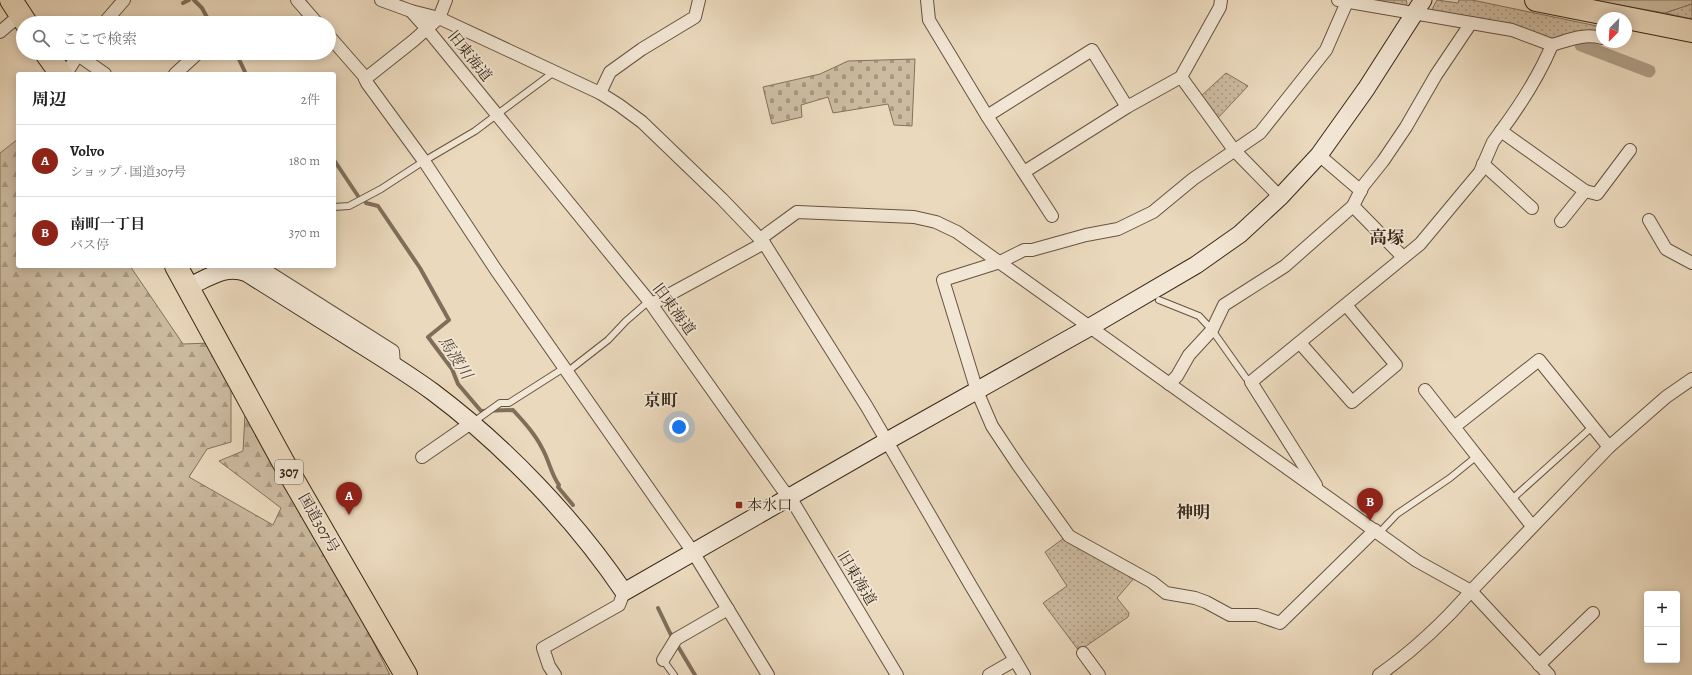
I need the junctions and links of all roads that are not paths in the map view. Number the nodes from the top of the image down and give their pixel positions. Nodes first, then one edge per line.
1 (124, 0) edge
2 (298, 0) edge
3 (381, 0) edge
4 (446, 0) edge
5 (699, 0) edge
6 (927, 0) edge
7 (1220, 0) edge
8 (1536, 0) edge
9 (1342, 1) edge
10 (1419, 7) edge
11 (411, 12) junction
12 (1597, 12) edge
13 (19, 13) edge
14 (110, 16) edge
15 (311, 16) edge
16 (439, 18) junction
17 (1632, 19) edge
18 (1471, 22) junction
19 (427, 29) junction
20 (1692, 31) edge
21 (0, 32) edge
22 (1596, 37) edge
23 (336, 44) edge
24 (1552, 45) junction
25 (51, 60) edge
26 (75, 60) edge
27 (87, 60) edge
28 (191, 60) edge
29 (60, 72) edge
30 (67, 72) edge
31 (102, 72) edge
32 (180, 72) edge
33 (554, 72) junction
34 (1181, 77) junction
35 (365, 79) junction
36 (600, 93) junction
37 (1127, 107) junction
38 (496, 114) junction
39 (987, 116) junction
40 (1502, 131) junction
41 (1234, 150) junction
42 (1630, 150) dead end
43 (1319, 155) junction
44 (424, 161) junction
45 (1483, 164) junction
46 (1024, 172) junction
47 (1361, 191) junction
48 (1586, 192) junction
49 (1280, 197) junction
50 (1353, 206) junction
51 (336, 207) edge
52 (1532, 208) dead end
53 (1052, 216) dead end
54 (1649, 220) dead end
55 (1561, 221) dead end
56 (762, 241) junction
57 (1403, 257) junction
58 (1000, 262) junction
59 (1692, 263) edge
60 (177, 268) edge
61 (263, 268) edge
62 (188, 287) junction
63 (1159, 300) dead end
64 (650, 303) junction
65 (1346, 305) junction
66 (1090, 327) junction
67 (1212, 330) junction
68 (1300, 343) junction
69 (394, 366) junction
70 (565, 370) junction
71 (1692, 379) edge
72 (1251, 382) junction
73 (1168, 384) junction
74 (1424, 390) dead end
75 (977, 391) junction
76 (478, 419) junction
77 (1454, 427) junction
78 (1592, 427) junction
79 (887, 441) junction
80 (1609, 448) junction
81 (1477, 456) junction
82 (422, 457) dead end
83 (1320, 491) junction
84 (790, 497) junction
85 (1511, 500) junction
86 (1532, 526) junction
87 (1377, 532) junction
88 (693, 552) junction
89 (1471, 591) junction
90 (624, 592) junction
91 (728, 609) junction
92 (1593, 613) dead end
93 (1083, 653) dead end
94 (663, 660) joint
95 (1015, 660) junction
96 (1539, 665) junction
97 (406, 675) edge
98 (555, 675) edge
99 (674, 675) edge
100 (768, 675) edge
101 (897, 675) edge
102 (989, 675) edge
103 (1024, 675) edge
104 (1099, 675) edge
105 (1379, 675) edge
106 (1549, 675) edge

1 - 14 street
2 - 15 street
3 - 11 street, 旧東海道
4 - 16 street
5 - 36 street
6 - 39 street
7 - 34 street
8 - 12 highway
9 - 10 street
9 - 41 street
10 - 18 street
10 - 43 street
11 - 16 street
11 - 19 street, 旧東海道
13 - 21 street
16 - 19 street
16 - 33 street
17 - 20 highway
18 - 24 street
18 - 47 street
19 - 35 street
19 - 38 street, 旧東海道
22 - 24 street
23 - 35 street
24 - 40 street
25 - 29 highway
26 - 30 street
27 - 31 street
28 - 32 street
33 - 36 street
33 - 38 lane
34 - 37 street
34 - 41 street
35 - 44 street
36 - 56 street
37 - 39 street
37 - 46 street
38 - 44 lane
38 - 64 street, 旧東海道
39 - 46 street
40 - 45 street
40 - 48 street
41 - 49 street
41 - 58 street
42 - 48 street
43 - 47 street
43 - 49 street
44 - 51 lane
44 - 70 street
45 - 52 street
45 - 57 street
46 - 53 street
47 - 50 street
48 - 55 street
49 - 66 street
50 - 57 street
50 - 67 street
54 - 59 street
56 - 58 street
56 - 64 street
56 - 79 street
57 - 65 street
58 - 66 street
58 - 75 street
60 - 62 highway, 国道307号 / 307
61 - 69 street
62 - 69 street
62 - 97 highway, 国道307号 / 307
63 - 67 lane
64 - 70 lane
64 - 84 street, 旧東海道
65 - 68 street
65 - 68 street
66 - 73 street
66 - 75 street
67 - 72 lane
67 - 73 street
68 - 72 street
69 - 76 street
70 - 76 lane
70 - 88 street
71 - 80 street
72 - 83 street
73 - 83 street
74 - 77 street
75 - 79 street
75 - 87 street
76 - 82 street
76 - 90 street
77 - 78 street
77 - 81 street
78 - 80 street
78 - 85 lane
79 - 84 street
79 - 95 street
80 - 86 street
81 - 85 street
81 - 87 lane
83 - 87 street
84 - 88 street
84 - 101 street, 旧東海道
85 - 86 street
86 - 89 street
87 - 89 street
88 - 90 street
88 - 91 street
89 - 96 street
89 - 105 street
90 - 98 street
91 - 94 street
91 - 100 street
92 - 96 street
93 - 104 street
94 - 99 lane
95 - 102 street
95 - 103 street
96 - 106 street

